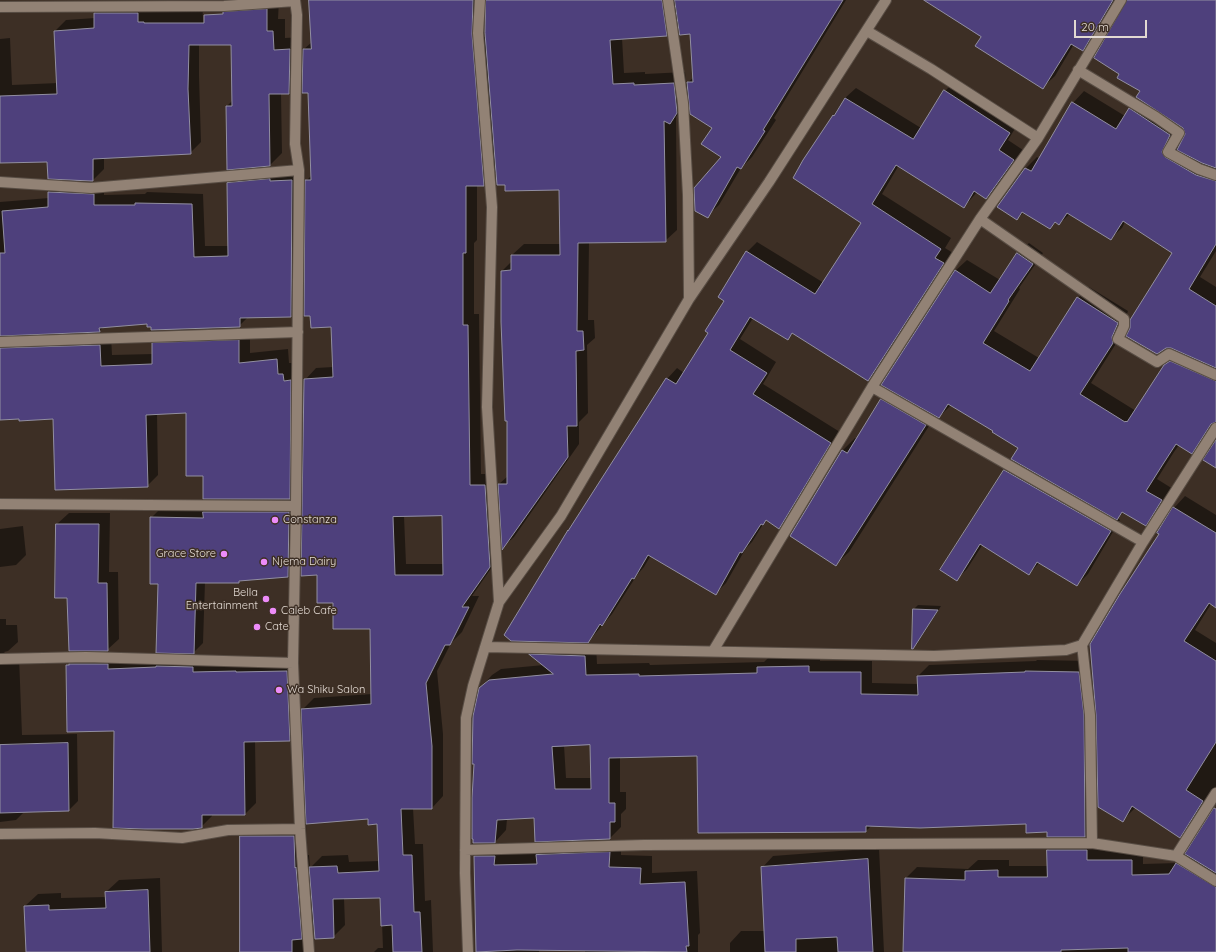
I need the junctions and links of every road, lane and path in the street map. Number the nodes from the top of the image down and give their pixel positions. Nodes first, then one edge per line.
1 (295, 0) edge
2 (480, 0) edge
3 (668, 0) edge
4 (886, 0) edge
5 (1121, 0) edge
6 (0, 7) edge
7 (867, 31) junction
8 (1078, 70) junction
9 (1038, 138) junction
10 (299, 170) junction
11 (1216, 175) edge
12 (0, 182) edge
13 (980, 219) junction
14 (689, 299) junction
15 (298, 332) junction
16 (0, 342) edge
17 (1216, 375) edge
18 (872, 387) junction
19 (1216, 428) edge
20 (0, 504) edge
21 (296, 506) junction
22 (1143, 542) junction
23 (499, 602) junction
24 (1082, 645) junction
25 (485, 647) junction
26 (713, 651) junction
27 (0, 659) edge
28 (293, 663) junction
29 (1216, 793) edge
30 (300, 829) junction
31 (0, 834) edge
32 (1092, 843) junction
33 (465, 850) junction
34 (1176, 856) junction
35 (1216, 881) edge
36 (309, 952) edge
37 (468, 952) edge

1 - 6 street
1 - 10 street
2 - 23 street
3 - 14 street
4 - 7 street
5 - 8 street
7 - 9 street
7 - 14 street
8 - 9 street
8 - 11 street
9 - 13 street
10 - 12 street
10 - 15 street
13 - 17 street
13 - 18 street
14 - 23 street
15 - 16 street
15 - 21 street
18 - 22 street
18 - 26 street
19 - 22 street
20 - 21 street
21 - 28 street
22 - 24 street
23 - 25 street
24 - 26 street
24 - 32 street
25 - 26 street
25 - 33 street
27 - 28 street
28 - 30 street
29 - 34 street
30 - 31 street
30 - 36 street
32 - 33 street
32 - 34 street
33 - 37 street
34 - 35 street

